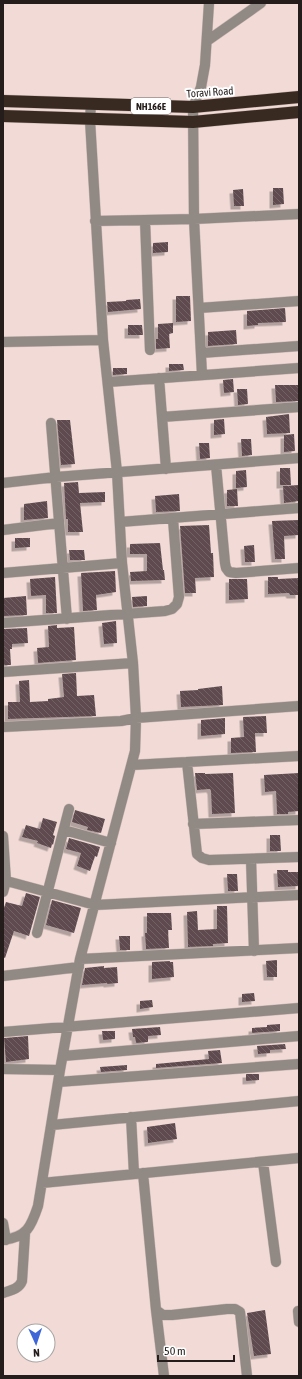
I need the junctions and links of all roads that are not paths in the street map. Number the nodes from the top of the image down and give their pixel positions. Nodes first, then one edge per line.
1 (209, 3) edge
2 (261, 3) edge
3 (207, 41) junction
4 (299, 97) edge
5 (3, 101) edge
6 (91, 104) junction
7 (193, 107) junction
8 (299, 112) edge
9 (3, 116) edge
10 (90, 120) junction
11 (193, 122) junction
12 (299, 214) edge
13 (194, 219) junction
14 (145, 220) junction
15 (95, 221) junction
16 (299, 300) edge
17 (199, 308) junction
18 (103, 340) junction
19 (3, 342) edge
20 (299, 346) edge
21 (150, 350) dead end
22 (201, 354) junction
23 (299, 368) edge
24 (202, 375) junction
25 (159, 378) junction
26 (108, 382) junction
27 (299, 407) edge
28 (162, 416) junction
29 (51, 423) dead end
30 (299, 458) edge
31 (216, 465) junction
32 (166, 469) junction
33 (117, 472) junction
34 (56, 477) junction
35 (3, 483) edge
36 (299, 508) edge
37 (221, 514) junction
38 (173, 519) junction
39 (120, 522) junction
40 (59, 523) junction
41 (3, 530) edge
42 (122, 563) junction
43 (63, 568) junction
44 (299, 568) edge
45 (3, 574) edge
46 (128, 615) junction
47 (67, 619) junction
48 (3, 623) edge
49 (133, 663) junction
50 (3, 672) edge
51 (299, 706) edge
52 (136, 718) junction
53 (3, 727) edge
54 (299, 756) edge
55 (187, 762) junction
56 (132, 765) junction
57 (69, 809) dead end
58 (299, 820) edge
59 (193, 824) junction
60 (64, 830) junction
61 (3, 836) edge
62 (111, 843) junction
63 (299, 857) edge
64 (251, 859) junction
65 (4, 881) edge
66 (3, 892) edge
67 (47, 892) junction
68 (299, 895) edge
69 (252, 898) junction
70 (94, 905) junction
71 (37, 933) dead end
72 (299, 948) edge
73 (254, 951) junction
74 (80, 963) junction
75 (3, 976) edge
76 (299, 1008) edge
77 (69, 1027) junction
78 (3, 1032) edge
79 (299, 1036) edge
80 (63, 1056) junction
81 (299, 1064) edge
82 (3, 1069) edge
83 (60, 1070) junction
84 (58, 1082) junction
85 (299, 1101) edge
86 (131, 1117) junction
87 (52, 1125) junction
88 (299, 1158) edge
89 (263, 1162) junction
90 (138, 1174) junction
91 (42, 1183) junction
92 (3, 1223) edge
93 (25, 1233) junction
94 (5, 1240) edge
95 (276, 1262) dead end
96 (3, 1293) edge
97 (156, 1310) junction
98 (298, 1310) dead end
99 (299, 1322) edge
100 (164, 1376) edge
101 (247, 1376) edge

1 - 3 street
2 - 3 street
3 - 7 street
4 - 7 highway, Toravi Road / NH166E
5 - 6 highway, Toravi Road / NH166E
6 - 7 highway, Toravi Road / NH166E
6 - 10 street
7 - 11 street
8 - 11 highway, NH166E
9 - 10 highway, NH166E
10 - 11 highway, NH166E
10 - 15 street
11 - 13 street
12 - 13 street
13 - 14 street
13 - 17 street
14 - 15 street
14 - 21 street
15 - 18 street
16 - 17 street
17 - 22 street
18 - 19 street
18 - 26 street
20 - 22 street
22 - 24 street
23 - 24 street
24 - 25 street
25 - 26 street
25 - 28 street
26 - 33 street
27 - 28 street
28 - 32 street
29 - 34 street
30 - 31 street
31 - 32 street
31 - 37 street
32 - 33 street
33 - 34 street
33 - 39 street
34 - 35 street
34 - 40 street
36 - 37 street
37 - 38 street
37 - 44 street
38 - 39 street
38 - 46 street
39 - 42 street
40 - 41 street
40 - 43 street
42 - 43 street
42 - 46 street
43 - 45 street
43 - 47 street
46 - 47 street
46 - 49 street
47 - 48 street
49 - 50 street
49 - 52 street
51 - 52 street
52 - 53 street
52 - 56 street
54 - 55 street
55 - 56 street
55 - 59 street
56 - 62 street
57 - 60 street
58 - 59 street
59 - 64 street
60 - 62 street
60 - 67 street
61 - 65 street
62 - 70 street
63 - 64 street
64 - 69 street
65 - 66 street
65 - 67 street
67 - 70 street
67 - 71 street
68 - 69 street
69 - 70 street
69 - 73 street
70 - 74 street
72 - 73 street
73 - 74 street
74 - 75 street
74 - 77 street
76 - 77 street
77 - 78 street
77 - 80 street
79 - 80 street
80 - 83 street
81 - 84 street
82 - 83 street
83 - 84 street
84 - 87 street
85 - 86 street
86 - 87 street
86 - 90 street
87 - 91 street
88 - 89 street
89 - 90 street
89 - 95 street
90 - 91 street
90 - 97 street
91 - 93 street
92 - 94 street
93 - 94 street
93 - 96 street
97 - 100 street
97 - 101 street
98 - 99 street

